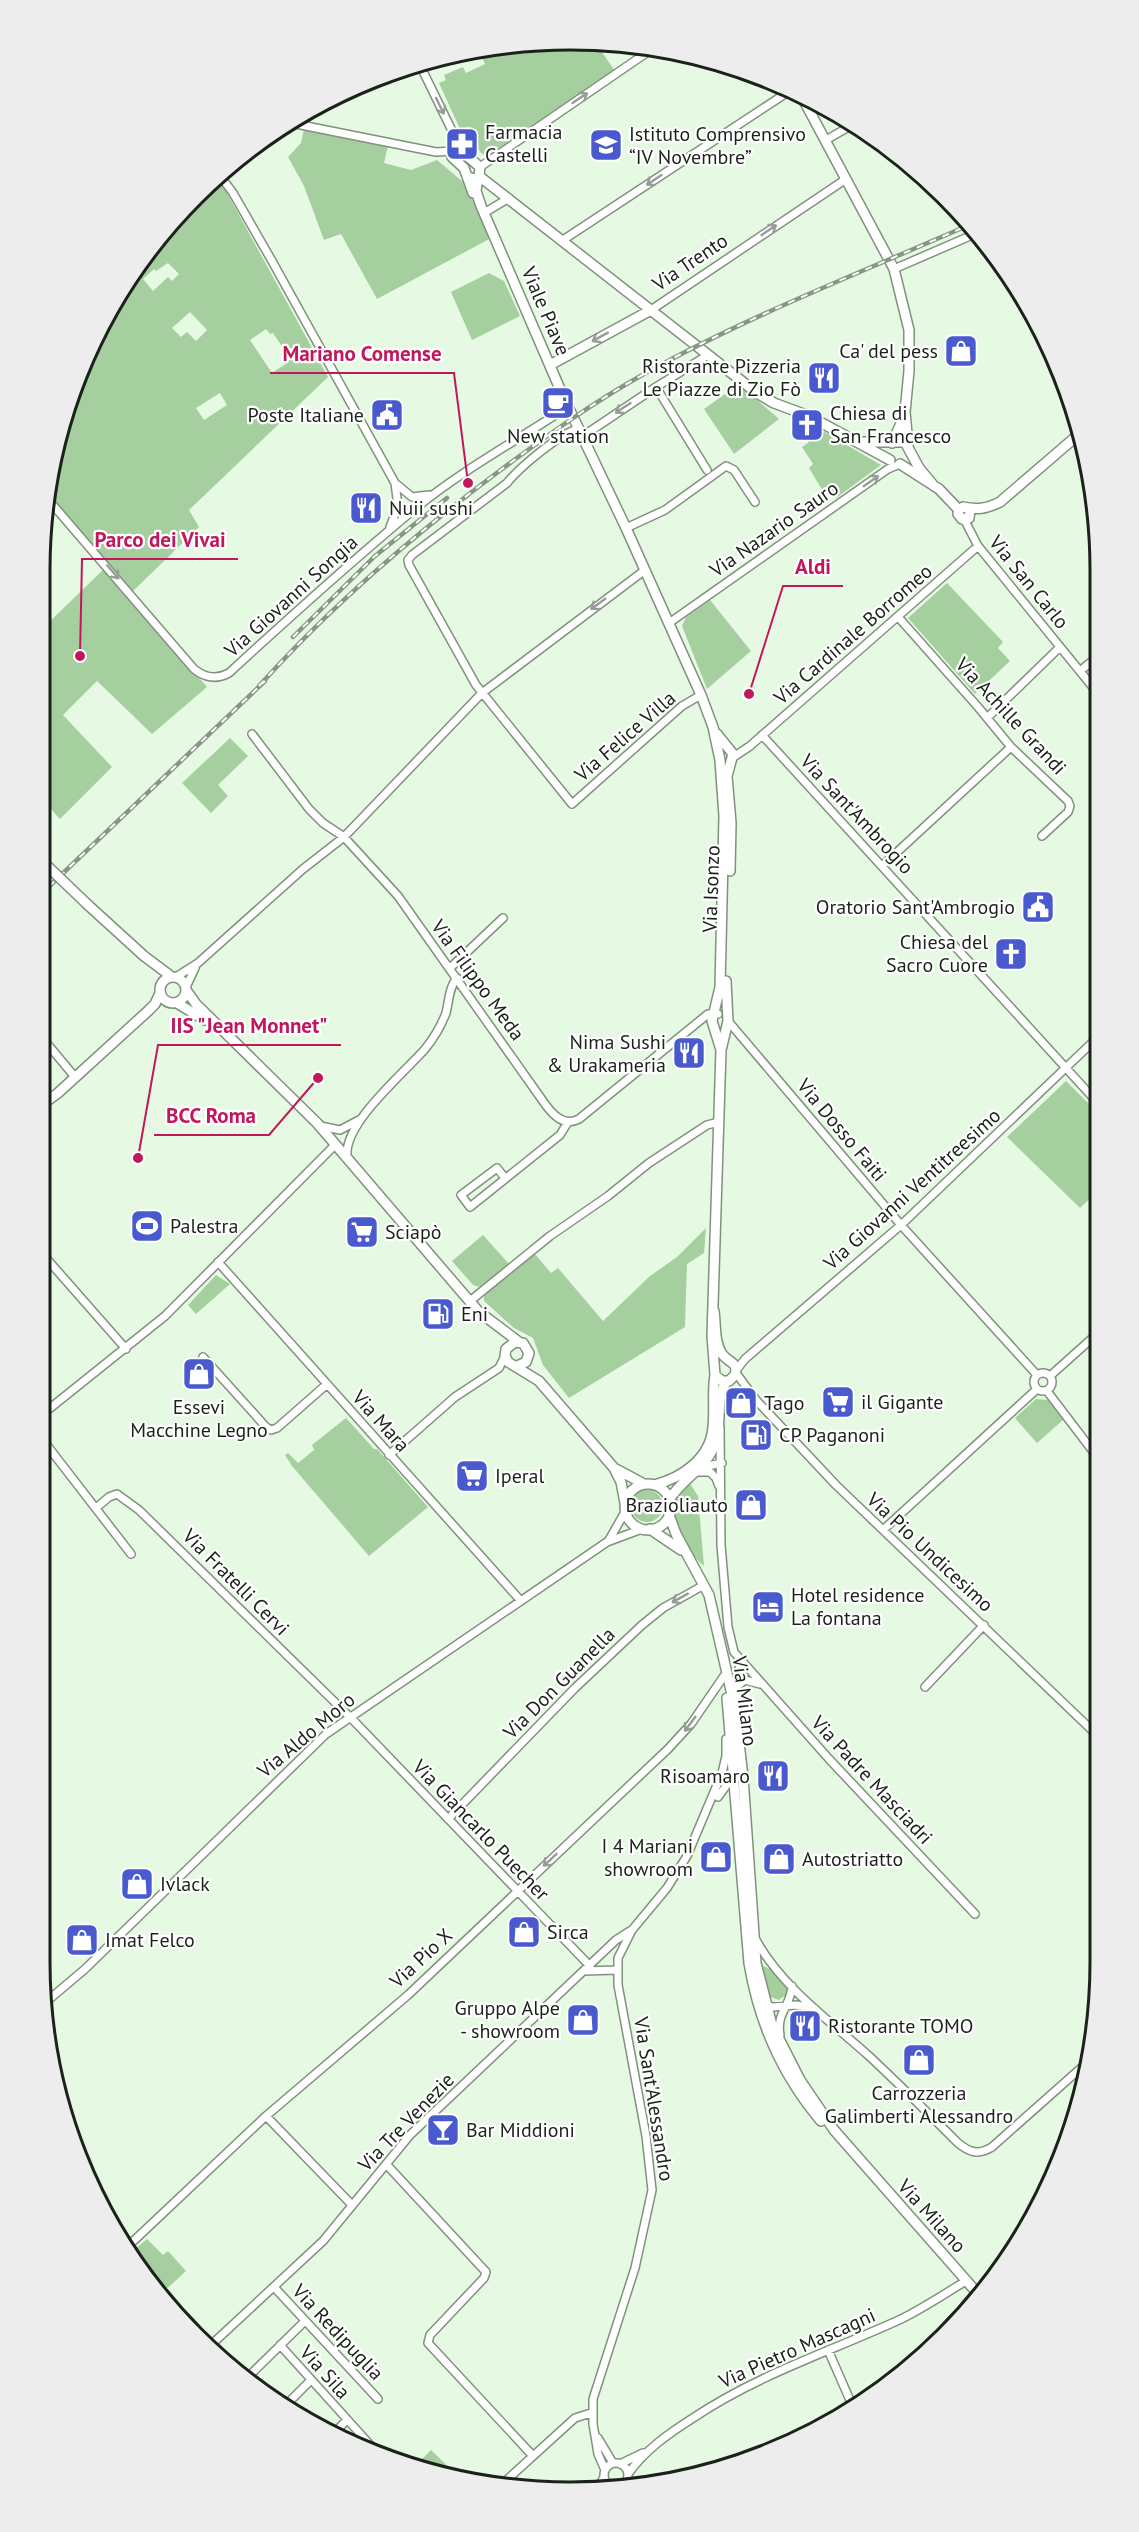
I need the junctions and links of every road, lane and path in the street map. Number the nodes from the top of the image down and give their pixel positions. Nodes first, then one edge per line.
1 (644, 55) edge
2 (423, 71) edge
3 (783, 96) edge
4 (808, 108) edge
5 (301, 125) edge
6 (845, 129) edge
7 (826, 140) junction
8 (455, 154) junction
9 (476, 174) junction
10 (846, 179) junction
11 (226, 180) edge
12 (509, 198) junction
13 (483, 209) junction
14 (968, 237) edge
15 (563, 240) junction
16 (894, 269) junction
17 (651, 310) junction
18 (708, 355) junction
19 (550, 365) junction
20 (656, 387) junction
21 (569, 406) junction
22 (905, 412) junction
23 (582, 433) junction
24 (1073, 439) edge
25 (849, 440) junction
26 (893, 442) junction
27 (909, 448) junction
28 (890, 460) junction
29 (900, 464) junction
30 (707, 470) dead end
31 (395, 483) junction
32 (934, 486) junction
33 (435, 494) junction
34 (410, 497) junction
35 (755, 502) dead end
36 (398, 504) junction
37 (54, 506) edge
38 (959, 510) junction
39 (970, 510) junction
40 (412, 511) junction
41 (964, 519) junction
42 (626, 528) junction
43 (386, 534) junction
44 (978, 546) junction
45 (645, 570) junction
46 (898, 618) junction
47 (669, 623) junction
48 (1060, 647) junction
49 (1090, 663) edge
50 (1080, 671) junction
51 (1090, 684) edge
52 (482, 693) junction
53 (701, 695) junction
54 (987, 718) junction
55 (252, 734) dead end
56 (762, 735) junction
57 (750, 746) junction
58 (1011, 747) junction
59 (723, 752) junction
60 (731, 759) junction
61 (1042, 836) dead end
62 (344, 837) junction
63 (882, 866) junction
64 (50, 869) edge
65 (503, 918) dead end
66 (144, 956) junction
67 (198, 963) junction
68 (450, 968) junction
69 (174, 977) junction
70 (457, 978) junction
71 (186, 988) junction
72 (160, 989) junction
73 (172, 1003) junction
74 (148, 1011) junction
75 (720, 1022) junction
76 (698, 1023) junction
77 (1090, 1045) edge
78 (50, 1047) edge
79 (1066, 1068) junction
80 (75, 1077) junction
81 (58, 1093) junction
82 (1090, 1094) edge
83 (50, 1099) edge
84 (50, 1102) edge
85 (361, 1119) junction
86 (568, 1122) junction
87 (719, 1122) junction
88 (320, 1126) junction
89 (332, 1148) junction
90 (347, 1156) junction
91 (506, 1178) junction
92 (393, 1214) junction
93 (901, 1225) junction
94 (218, 1262) junction
95 (50, 1263) edge
96 (470, 1302) junction
97 (714, 1311) junction
98 (490, 1323) junction
99 (1090, 1340) edge
100 (519, 1342) junction
101 (126, 1349) junction
102 (506, 1353) junction
103 (203, 1357) dead end
104 (529, 1357) junction
105 (715, 1364) junction
106 (515, 1366) junction
107 (732, 1370) junction
108 (493, 1372) junction
109 (715, 1375) junction
110 (1037, 1375) junction
111 (1050, 1376) junction
112 (539, 1381) junction
113 (326, 1385) junction
114 (1037, 1389) junction
115 (1047, 1391) junction
116 (50, 1408) edge
117 (720, 1425) junction
118 (1090, 1447) edge
119 (50, 1449) edge
120 (389, 1455) junction
121 (722, 1463) junction
122 (614, 1468) junction
123 (700, 1469) junction
124 (649, 1485) junction
125 (722, 1494) junction
126 (669, 1500) junction
127 (625, 1507) junction
128 (96, 1508) junction
129 (669, 1515) junction
130 (646, 1529) junction
131 (883, 1530) junction
132 (608, 1542) junction
133 (131, 1554) dead end
134 (687, 1556) junction
135 (704, 1585) junction
136 (521, 1601) junction
137 (984, 1625) junction
138 (720, 1648) junction
139 (743, 1664) junction
140 (724, 1676) junction
141 (760, 1684) junction
142 (736, 1687) junction
143 (925, 1687) dead end
144 (727, 1695) junction
145 (349, 1716) junction
146 (736, 1716) junction
147 (1090, 1728) edge
148 (739, 1729) junction
149 (735, 1774) junction
150 (715, 1798) junction
151 (737, 1800) junction
152 (448, 1819) junction
153 (517, 1891) junction
154 (975, 1914) dead end
155 (632, 1930) junction
156 (754, 1936) junction
157 (599, 1957) junction
158 (774, 1966) junction
159 (616, 1967) junction
160 (753, 1967) junction
161 (587, 1969) junction
162 (752, 1981) junction
163 (792, 1986) junction
164 (58, 1993) junction
165 (51, 1998) edge
166 (51, 2002) edge
167 (766, 2006) junction
168 (785, 2006) junction
169 (815, 2008) junction
170 (781, 2044) junction
171 (1078, 2070) edge
172 (266, 2116) junction
173 (858, 2160) junction
174 (386, 2164) junction
175 (352, 2205) junction
176 (132, 2243) edge
177 (966, 2281) junction
178 (274, 2287) junction
179 (973, 2289) edge
180 (305, 2321) junction
181 (215, 2342) edge
182 (280, 2346) junction
183 (828, 2350) junction
184 (251, 2374) edge
185 (311, 2380) junction
186 (378, 2398) dead end
187 (290, 2401) edge
188 (849, 2401) edge
189 (591, 2414) junction
190 (347, 2420) junction
191 (593, 2424) junction
192 (339, 2428) edge
193 (366, 2441) edge
194 (646, 2452) junction
195 (533, 2456) junction
196 (617, 2463) junction
197 (604, 2473) junction
198 (508, 2479) edge
199 (623, 2479) edge
200 (626, 2479) edge
201 (614, 2480) edge
202 (601, 2481) edge

9 -> 1 street
2 -> 8 street
3 -> 15 street
4 - 7 street
5 - 8 street
6 - 7 street
7 - 10 street
8 - 9 street
8 - 9 street
9 - 12 street
9 - 13 street, Viale Piave
10 - 16 street
17 -> 10 street, Via Trento
11 - 31 street
12 - 13 street
12 - 15 street
13 - 19 street, Viale Piave
14 - 16 street
15 - 17 street
16 - 22 street
17 - 18 street
17 -> 19 street, Via Trento
18 - 20 street
18 - 25 street
19 - 21 street, Viale Piave
20 -> 23 street
20 - 30 street
21 - 23 street, Viale Piave
21 - 33 street, Via Giovanni Songia
22 - 26 street
22 - 27 street
23 - 42 street, Via Isonzo
23 - 52 street
24 - 39 street
25 - 26 street
25 - 28 street
26 - 27 street
26 - 28 street
27 - 29 street
27 - 32 street
28 - 29 street
29 - 32 street
47 -> 29 street, Via Nazario Sauro
31 - 34 street
31 - 36 street
32 - 38 street
33 - 34 street
33 - 40 street, Via Giovanni Songia
34 - 36 street
34 - 40 street
35 - 42 street
36 - 40 street
36 - 43 street, Via Giovanni Songia
37 -> 43 street, Via Giovanni Songia
38 - 39 street
38 - 41 street
39 - 41 street
40 - 43 street, Via Giovanni Songia
41 - 44 street, Via San Carlo
42 - 45 street, Via Isonzo
44 - 46 street, Via Cardinale Borromeo
44 - 48 street, Via San Carlo
45 - 47 street, Via Isonzo
45 -> 52 street
46 - 54 street, Via Achille Grandi
46 - 56 street, Via Cardinale Borromeo
47 - 53 street, Via Isonzo
48 - 50 street, Via San Carlo
48 - 54 street
49 - 50 street
50 - 51 street, Via San Carlo
52 - 53 street, Via Felice Villa
52 - 62 street
53 - 59 street, Via Isonzo
54 - 58 street, Via Achille Grandi
55 - 62 street, Via Filippo Meda
56 - 57 street, Via Cardinale Borromeo
56 - 63 street, Via Sant'Ambrogio
57 - 59 street
57 - 60 street, Via Cardinale Borromeo
58 - 61 street, Via Achille Grandi
58 - 63 street
59 - 60 street
59 - 75 street, Via Isonzo
60 - 75 street, Via Isonzo
62 - 67 street
62 - 68 street, Via Filippo Meda
63 - 79 street, Via Sant'Ambrogio
64 - 66 street, bridge
65 - 68 street
66 - 69 street
66 - 72 street
67 - 69 street
67 - 71 street
68 - 70 street, Via Filippo Meda
69 - 71 street
69 - 72 street
70 - 85 street
70 - 86 street, Via Filippo Meda
71 - 73 street
71 - 88 street
72 - 73 street
72 - 74 street
73 - 74 street
73 - 89 street
74 - 80 street
75 - 76 street
75 - 76 street
75 - 87 street, Via Isonzo
75 - 93 street, Via Dosso Faiti
76 - 86 street
77 - 79 street, Via Giovanni Ventitreesimo
78 - 80 street
79 - 82 street, Via Sant'Ambrogio
79 - 93 street, Via Giovanni Ventitreesimo
80 - 81 street
81 - 83 street
81 - 84 street
85 - 88 street
85 - 90 street
86 - 91 street
87 - 96 street
87 - 97 street, Via Isonzo
88 - 90 street
89 - 92 street
89 - 94 street
90 - 92 street
91 - 91 street
92 - 96 street
93 - 107 street, Via Giovanni Ventitreesimo
93 - 110 street, Via Dosso Faiti
94 - 101 street
94 - 113 street, Via Mara
95 - 101 street
96 - 98 street
97 - 105 street
97 - 107 street
98 - 100 street
98 - 102 street
99 - 111 street
100 - 102 street
100 - 104 street
101 - 116 street
102 - 106 street
102 - 108 street
103 - 113 street
104 - 106 street
104 - 112 street
105 - 107 street
105 - 109 street
106 - 108 street
106 - 112 street
107 - 109 street
107 - 117 street
107 - 131 street, Via Pio Undicesimo
108 - 120 street
109 - 124 street
110 - 111 street
110 - 114 street
111 - 115 street
112 - 122 street
113 - 120 street, Via Mara
114 - 115 street
114 - 131 street
115 - 118 street
117 - 121 street, Via Padre Masciadri
117 - 123 street
119 - 128 street
120 - 136 street, Via Mara
121 - 123 street
121 - 125 street, Via Padre Masciadri
122 - 124 street
122 - 127 street
123 - 125 street
123 - 126 street
124 - 126 street
124 - 127 street
125 - 139 street, Via Padre Masciadri
126 - 129 street
127 - 130 street
127 - 132 street, Via Aldo Moro
128 - 133 street
128 - 145 street, Via Fratelli Cervi
129 - 130 street
129 - 134 street
130 - 132 street, Via Aldo Moro
130 - 134 street
131 - 137 street, Via Pio Undicesimo
132 - 136 street, Via Aldo Moro
134 - 135 street
135 - 138 street
135 -> 152 street, Via Don Guanella
136 - 145 street, Via Aldo Moro
137 - 143 street
137 - 147 street, Via Pio Undicesimo
138 - 140 street, Via Milano
138 - 146 street, Via Milano
139 - 141 street, Via Padre Masciadri
139 - 142 street
140 - 144 street, Via Milano
140 -> 153 street, Via Pio X
141 - 142 street
141 - 154 street, Via Padre Masciadri
142 - 146 street
144 - 149 street, Via Milano
144 - 150 street
145 - 152 street, Via Giancarlo Puecher
145 - 164 street, Via Aldo Moro
146 - 148 street, Via Milano
148 - 149 street
148 - 156 street, Via Milano
149 - 150 street
149 - 151 street, Via Milano
150 - 151 street
150 - 155 street
151 - 160 street, Via Milano
152 - 153 street, Via Giancarlo Puecher
153 - 161 street, Via Giancarlo Puecher
153 - 172 street, Via Pio X
155 - 157 street, Via Tre Venezie
155 - 159 street
156 - 158 street
156 - 160 street, Via Milano
157 - 159 street
157 - 161 street, Via Tre Venezie
158 - 160 street
158 - 163 street
159 - 161 street
159 - 189 street, Via Sant'Alessandro
160 - 162 street, Via Milano
160 - 167 street, Via Milano
161 - 174 street, Via Tre Venezie
162 - 167 street
162 - 173 street, Via Milano
163 - 168 street
163 - 169 street
164 - 165 street, Via Aldo Moro
164 - 166 street, Via Aldo Moro
167 - 168 street
167 - 170 street, Via Milano
168 - 169 street
168 - 170 street
169 - 171 street
170 - 173 street, Via Milano
172 - 175 street
172 - 176 street, Via Pio X
173 - 177 street, Via Milano
174 - 175 street, Via Tre Venezie
174 - 195 street
175 - 178 street, Via Tre Venezie
177 - 179 street, Via Milano
177 - 183 street, Via Pietro Mascagni
178 - 180 street, Via Redipuglia
178 - 181 street, Via Tre Venezie
180 - 182 street
180 - 186 street, Via Redipuglia
182 - 184 street
182 - 185 street, Via Sila
183 - 188 street
183 - 194 street, Via Pietro Mascagni
185 - 187 street
185 - 190 street, Via Sila
189 - 191 street, Via Sant'Alessandro
189 - 195 street
190 - 192 street
190 - 193 street, Via Sila
191 - 196 street, Via Sant'Alessandro
191 - 197 street, Via Sant'Alessandro
194 - 196 street, Via Pietro Mascagni
194 - 200 street, Via Pietro Mascagni
195 - 198 street
196 - 197 street, Via Pietro Mascagni
196 - 199 street, Via Sant'Alessandro
197 - 201 street
197 - 202 street

